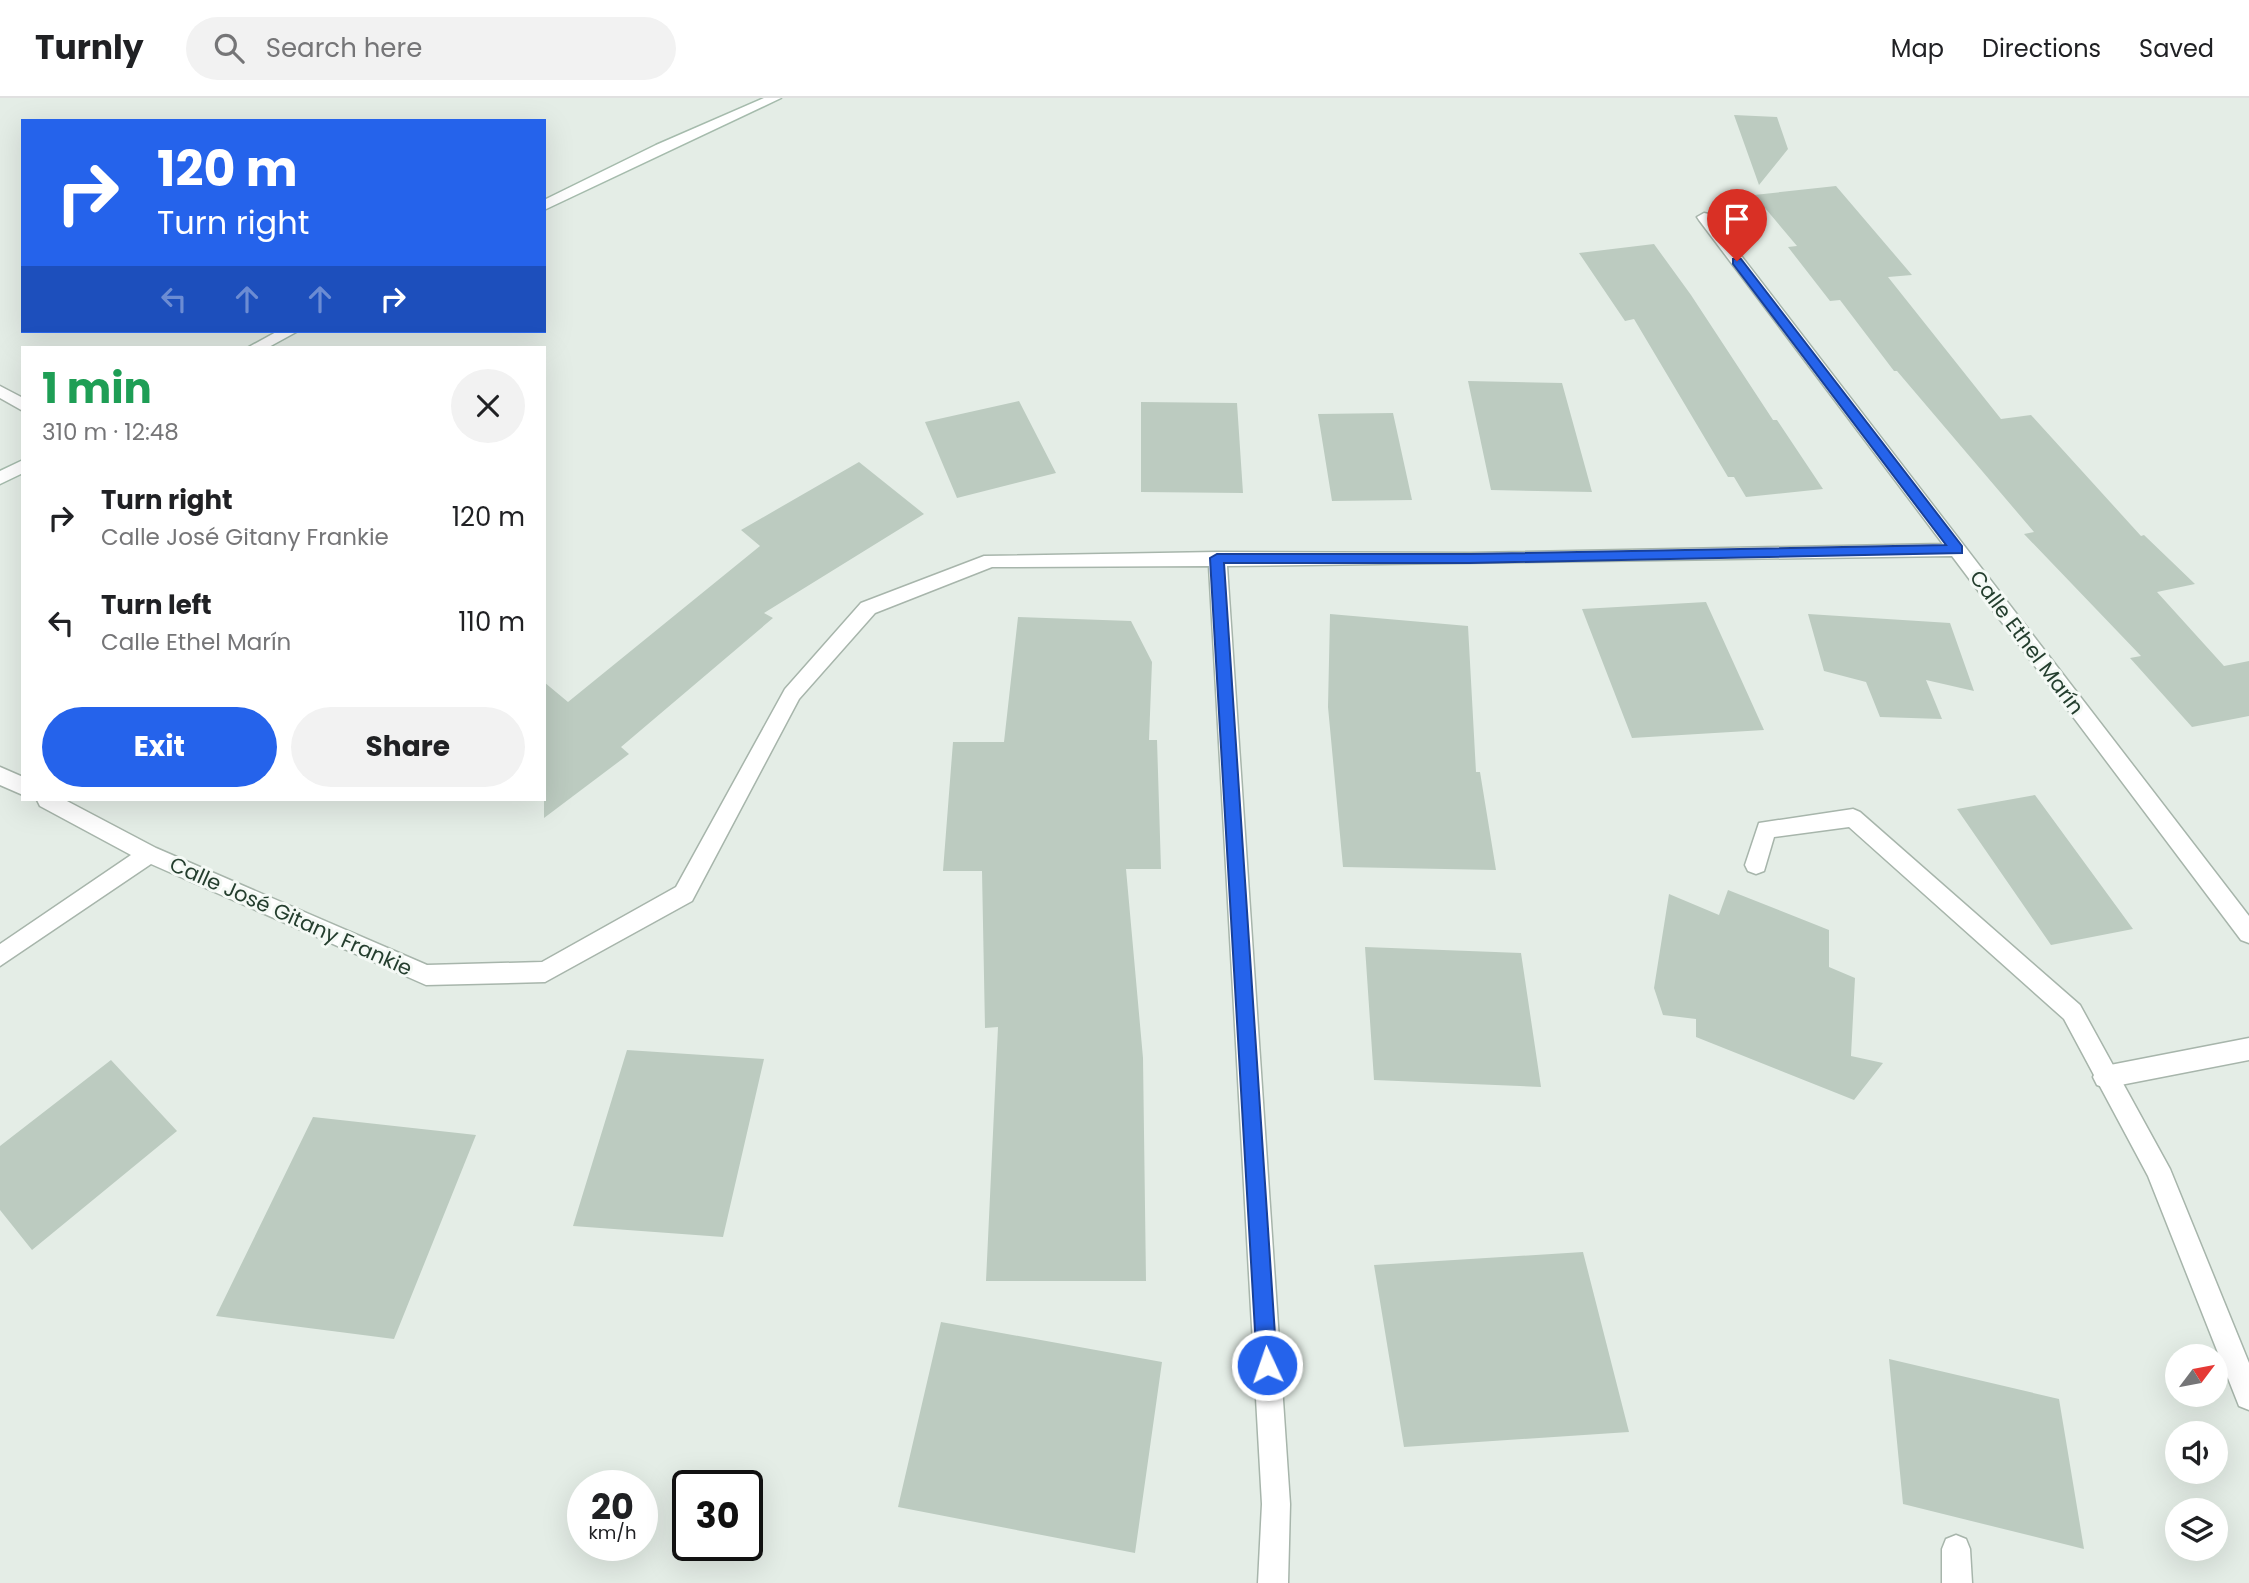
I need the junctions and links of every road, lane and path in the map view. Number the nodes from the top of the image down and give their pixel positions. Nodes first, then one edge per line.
1 (775, 98) edge
2 (546, 205) edge
3 (1704, 217) dead end
4 (286, 333) edge
5 (259, 346) edge
6 (0, 391) edge
7 (21, 405) edge
8 (21, 467) edge
9 (0, 478) edge
10 (1957, 550) junction
11 (1217, 558) junction
12 (0, 775) edge
13 (21, 786) edge
14 (49, 801) edge
15 (149, 854) junction
16 (1756, 865) dead end
17 (2249, 933) edge
18 (0, 956) edge
19 (2249, 1049) edge
20 (2105, 1077) junction
21 (2249, 1396) edge
22 (1956, 1549) dead end
23 (1273, 1583) edge
24 (1957, 1583) edge

1 - 2 street
3 - 10 street, Calle Ethel Marín
4 - 5 street
6 - 7 street
8 - 9 street
10 - 11 street, Calle José Gitany Frankie
10 - 17 street, Calle Ethel Marín
11 - 15 street, Calle José Gitany Frankie
11 - 23 street
12 - 13 street
14 - 15 street, Calle José Gitany Frankie
15 - 18 street
16 - 20 street
19 - 20 street
20 - 21 street
22 - 24 street

